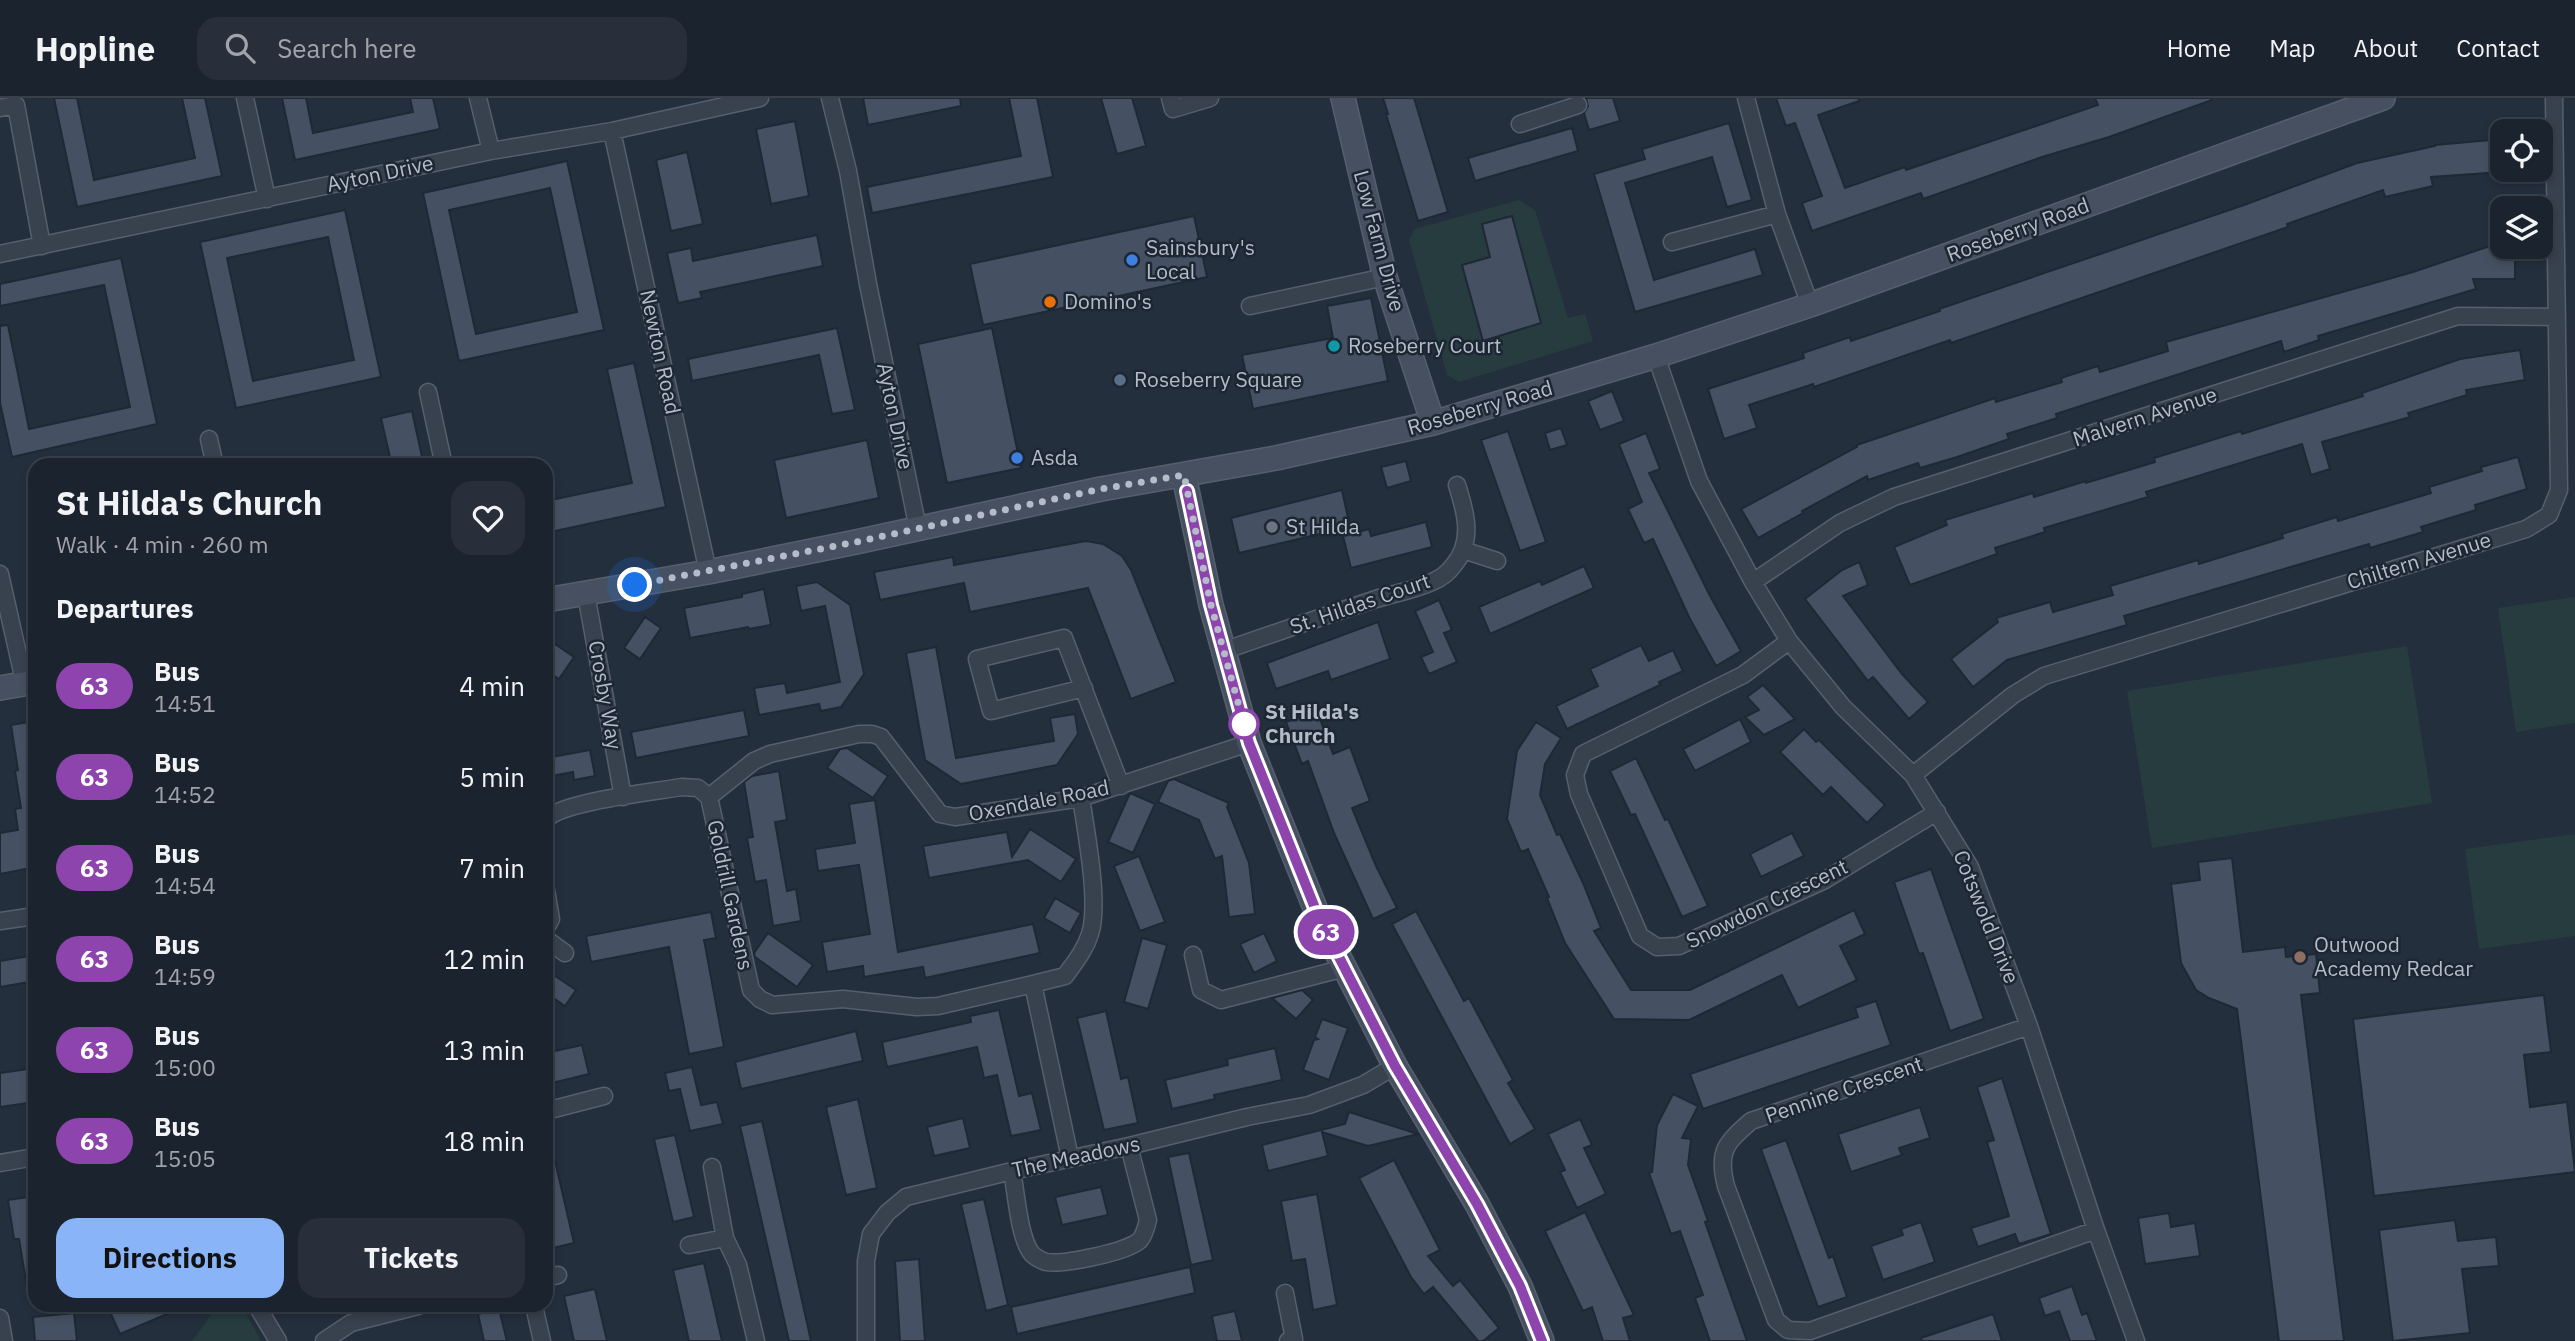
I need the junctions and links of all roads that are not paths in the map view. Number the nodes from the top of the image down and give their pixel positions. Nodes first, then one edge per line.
1 (245, 98) edge
2 (478, 98) edge
3 (761, 98) edge
4 (830, 98) edge
5 (1170, 98) edge
6 (1210, 98) edge
7 (1343, 98) edge
8 (1543, 98) edge
9 (1746, 98) edge
10 (2383, 98) edge
11 (2554, 98) edge
12 (1578, 105) dead end
13 (0, 108) edge
14 (1548, 115) junction
15 (1520, 124) dead end
16 (612, 131) junction
17 (491, 151) junction
18 (267, 199) junction
19 (1777, 214) junction
20 (1672, 242) dead end
21 (42, 246) junction
22 (0, 254) edge
23 (1385, 277) junction
24 (1810, 305) junction
25 (1251, 306) dead end
26 (2557, 317) junction
27 (1656, 356) junction
28 (428, 392) dead end
29 (1433, 424) junction
30 (209, 439) dead end
31 (213, 458) edge
32 (441, 458) edge
33 (1184, 475) junction
34 (1457, 485) dead end
35 (918, 529) junction
36 (1463, 550) junction
37 (1497, 561) dead end
38 (708, 572) junction
39 (0, 574) edge
40 (1753, 582) junction
41 (586, 594) junction
42 (553, 599) edge
43 (1789, 641) junction
44 (1223, 651) junction
45 (28, 677) edge
46 (28, 684) edge
47 (0, 688) edge
48 (1084, 688) junction
49 (1249, 743) junction
50 (1913, 775) junction
51 (1121, 786) junction
52 (623, 797) junction
53 (709, 797) junction
54 (1081, 798) junction
55 (1937, 811) junction
56 (553, 813) edge
57 (28, 917) edge
58 (0, 921) edge
59 (553, 944) edge
60 (565, 953) dead end
61 (1193, 955) dead end
62 (1345, 968) junction
63 (1033, 984) junction
64 (2029, 1026) junction
65 (1395, 1066) junction
66 (604, 1096) dead end
67 (553, 1109) edge
68 (1129, 1146) junction
69 (28, 1158) edge
70 (1070, 1158) junction
71 (0, 1163) edge
72 (712, 1167) dead end
73 (1012, 1171) junction
74 (2096, 1230) junction
75 (725, 1238) junction
76 (689, 1245) dead end
77 (1285, 1293) dead end
78 (261, 1312) edge
79 (394, 1312) edge
80 (535, 1312) edge
81 (0, 1318) edge
82 (4, 1341) edge
83 (278, 1341) edge
84 (324, 1341) edge
85 (542, 1341) edge
86 (756, 1341) edge
87 (866, 1341) edge
88 (1288, 1341) edge
89 (1542, 1341) edge
90 (2136, 1341) edge

1 - 18 street
2 - 17 street
3 - 16 street, Ayton Drive
4 - 35 street, Ayton Drive
5 - 6 street
7 - 23 street, Low Farm Drive
8 - 14 street
9 - 19 street
10 - 24 street, Roseberry Road
11 - 26 street, Chiltern Avenue
12 - 14 street
13 - 21 street
14 - 15 street
16 - 17 street, Ayton Drive
16 - 38 street, Newton Road
17 - 18 street, Ayton Drive
18 - 21 street, Ayton Drive
19 - 20 street
19 - 24 street
21 - 22 street, Ayton Drive
23 - 25 street
23 - 29 street, Low Farm Drive
24 - 27 street, Roseberry Road
26 - 40 street, Malvern Avenue
26 - 50 street, Chiltern Avenue
27 - 29 street, Roseberry Road
27 - 40 street, Cotswold Drive
28 - 32 street
29 - 33 street, Roseberry Road
30 - 31 street
33 - 35 street, Roseberry Road
33 - 44 street
34 - 36 street
35 - 38 street, Roseberry Road
36 - 37 street
36 - 44 street, St. Hildas Court
38 - 41 street, Roseberry Road
39 - 45 street
40 - 43 street, Cotswold Drive
41 - 42 street, Roseberry Road
41 - 52 street, Crosby Way
43 - 50 street, Cotswold Drive
43 - 55 street, Snowdon Crescent
44 - 49 street
46 - 47 street
48 - 48 street
48 - 51 street
49 - 51 street, Oxendale Road
49 - 62 street
50 - 55 street, Cotswold Drive
51 - 54 street, Oxendale Road
52 - 53 street, Goldrill Gardens
52 - 56 street, Goldrill Gardens
53 - 54 street, Oxendale Road
53 - 63 street, Goldrill Gardens
54 - 63 street, Goldrill Gardens
55 - 64 street, Cotswold Drive
57 - 58 street
59 - 60 street
61 - 62 street
62 - 65 street
63 - 70 street
64 - 74 street, Cotswold Drive
64 - 74 street, Pennine Crescent
65 - 68 street, The Meadows
65 - 89 street
66 - 67 street
68 - 70 street, The Meadows
68 - 73 street
69 - 71 street
70 - 73 street, The Meadows
72 - 75 street
73 - 87 street, The Meadows
74 - 90 street, Cotswold Drive
75 - 76 street
75 - 86 street
77 - 88 street
78 - 83 street
79 - 84 street
80 - 85 street
81 - 82 street

